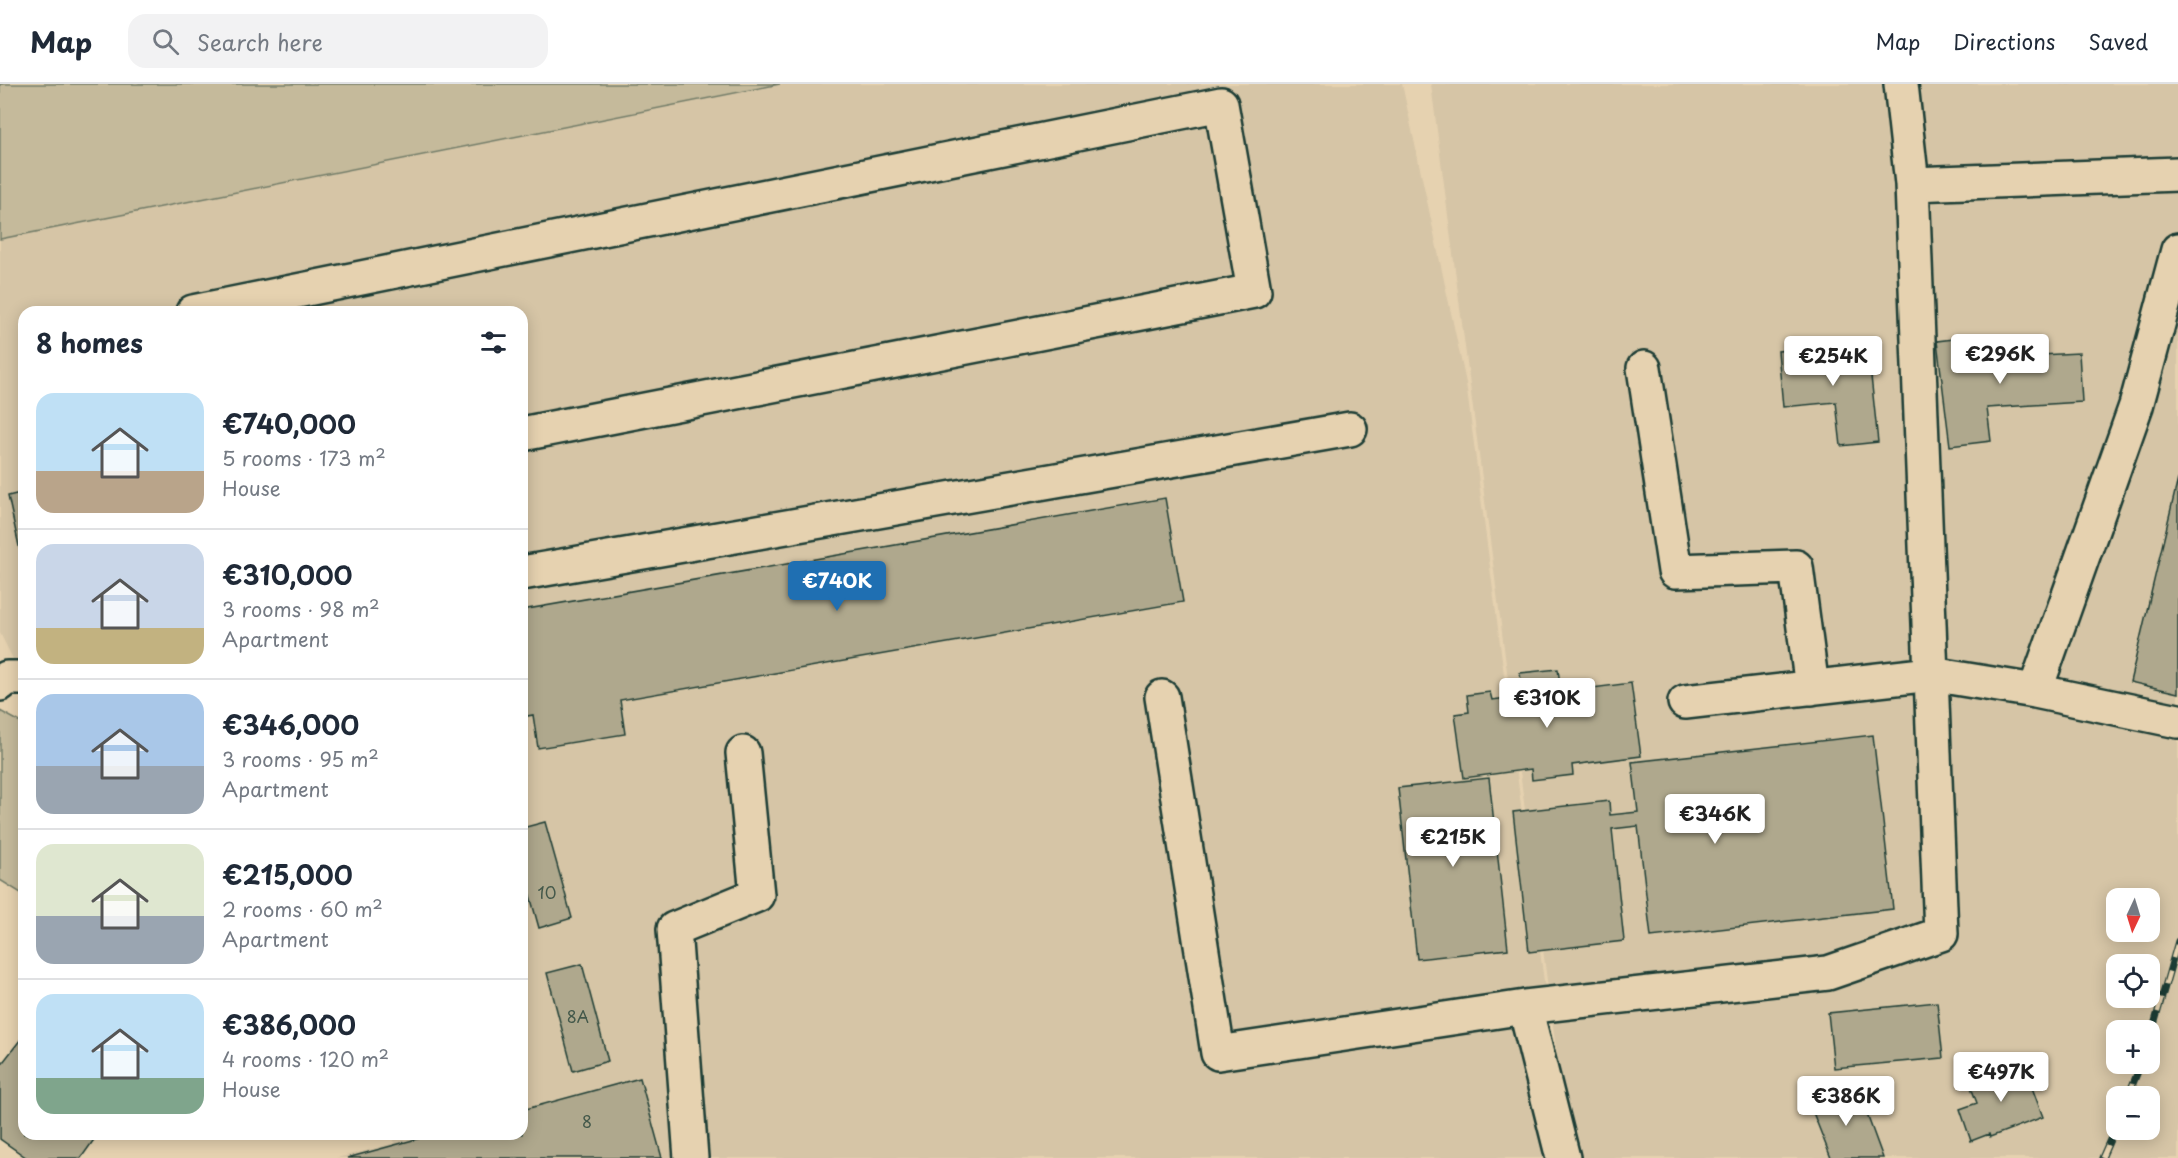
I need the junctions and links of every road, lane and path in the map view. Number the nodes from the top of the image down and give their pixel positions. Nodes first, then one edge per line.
1 (1901, 84) edge
2 (2178, 174) edge
3 (1912, 184) junction
4 (2178, 250) edge
5 (223, 306) edge
6 (1644, 368) dead end
7 (1350, 429) dead end
8 (528, 433) edge
9 (528, 572) edge
10 (1931, 674) junction
11 (18, 678) edge
12 (0, 684) edge
13 (1812, 688) junction
14 (2035, 691) junction
15 (1162, 697) dead end
16 (1685, 702) dead end
17 (2178, 722) edge
18 (742, 753) dead end
19 (1525, 1007) junction
20 (691, 1158) edge
21 (1563, 1158) edge

1 - 3 lane
2 - 3 lane
3 - 10 lane
4 - 14 lane
5 - 8 lane
6 - 13 lane
7 - 9 lane
10 - 13 lane
10 - 14 lane
10 - 19 lane
11 - 12 lane
13 - 16 lane
14 - 17 lane
15 - 19 lane
18 - 20 lane
19 - 21 lane

